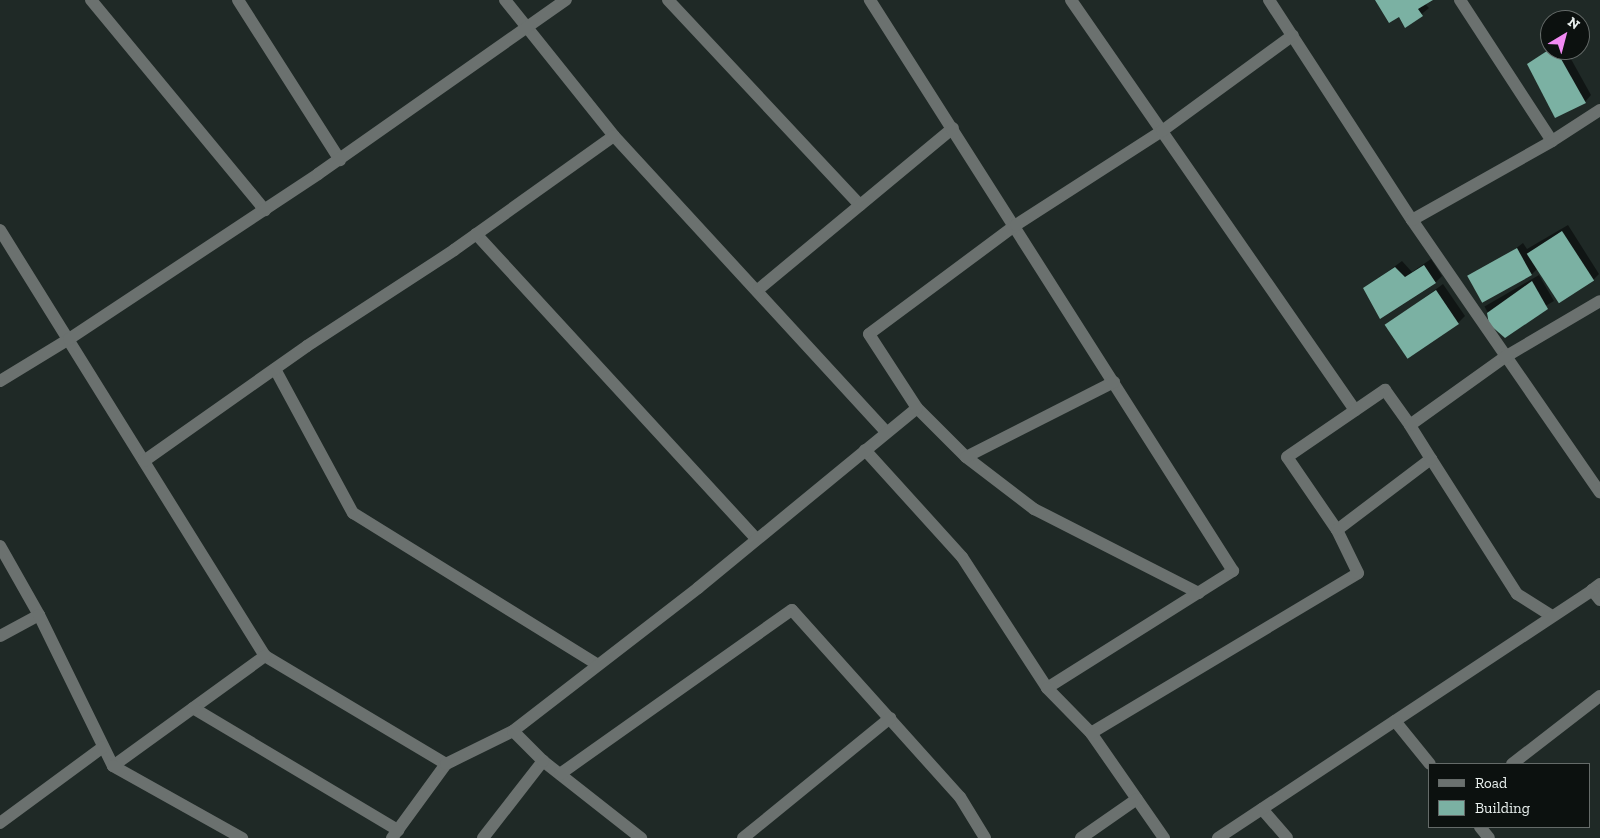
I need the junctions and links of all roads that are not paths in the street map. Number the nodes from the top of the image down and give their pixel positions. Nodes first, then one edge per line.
1 (90, 0) edge
2 (238, 0) edge
3 (505, 0) edge
4 (566, 0) edge
5 (668, 0) edge
6 (870, 0) edge
7 (1071, 0) edge
8 (1269, 0) edge
9 (1460, 0) edge
10 (526, 29) junction
11 (1293, 35) junction
12 (1600, 110) edge
13 (953, 128) junction
14 (1162, 131) junction
15 (614, 136) junction
16 (1552, 141) junction
17 (340, 160) junction
18 (860, 205) junction
19 (265, 210) junction
20 (1412, 220) junction
21 (1016, 225) junction
22 (0, 230) edge
23 (476, 234) junction
24 (759, 289) junction
25 (1600, 301) edge
26 (69, 339) junction
27 (1505, 357) junction
28 (276, 369) junction
29 (0, 381) edge
30 (1114, 382) junction
31 (917, 408) junction
32 (1355, 410) junction
33 (1410, 425) junction
34 (886, 432) junction
35 (865, 450) junction
36 (966, 457) junction
37 (1431, 459) junction
38 (144, 461) junction
39 (1600, 493) edge
40 (1337, 530) junction
41 (756, 539) junction
42 (0, 546) edge
43 (1597, 591) edge
44 (1199, 592) junction
45 (39, 615) junction
46 (1552, 616) junction
47 (0, 636) edge
48 (265, 656) junction
49 (598, 665) junction
50 (1048, 688) junction
51 (1600, 696) edge
52 (193, 708) junction
53 (890, 718) junction
54 (1395, 721) junction
55 (514, 731) junction
56 (1090, 732) junction
57 (104, 747) junction
58 (543, 761) junction
59 (1429, 763) edge
60 (1513, 763) edge
61 (446, 764) junction
62 (113, 766) junction
63 (560, 774) junction
64 (1137, 799) junction
65 (1262, 809) junction
66 (0, 823) edge
67 (1481, 828) edge
68 (395, 834) edge
69 (242, 838) edge
70 (483, 838) edge
71 (641, 838) edge
72 (743, 838) edge
73 (985, 838) edge
74 (1080, 838) edge
75 (1164, 838) edge
76 (1218, 838) edge
77 (1286, 838) edge
78 (1489, 838) edge

1 - 19 street
2 - 17 street
3 - 10 street
4 - 10 street
5 - 18 street
6 - 13 street
7 - 14 street
8 - 11 street
9 - 16 street
10 - 15 street
10 - 17 street
11 - 14 street
11 - 20 street
12 - 16 street
13 - 18 street
13 - 21 street
14 - 21 street
14 - 32 street
15 - 23 street
15 - 24 street
16 - 20 street
17 - 19 street
18 - 24 street
19 - 26 street
20 - 27 street
21 - 30 street
21 - 31 street
22 - 26 street
23 - 28 street
23 - 41 street
24 - 34 street
25 - 27 street
26 - 29 street
26 - 38 street
27 - 33 street
27 - 39 street
28 - 38 street
28 - 49 street
30 - 36 street
30 - 44 street
31 - 34 street
31 - 36 street
32 - 33 street
32 - 40 street
33 - 37 street
34 - 35 street
35 - 41 street
35 - 50 street
36 - 44 street
37 - 40 street
37 - 46 street
38 - 48 street
40 - 56 street
41 - 49 street
42 - 45 street
43 - 46 street
44 - 50 street
45 - 47 street
45 - 57 street
46 - 54 street
48 - 52 street
48 - 61 street
49 - 55 street
50 - 56 street
51 - 60 street
52 - 62 street
52 - 68 street
53 - 63 street
53 - 72 street
53 - 73 street
54 - 59 street
54 - 65 street
55 - 58 street
55 - 61 street
56 - 64 street
57 - 62 street
57 - 66 street
58 - 63 street
58 - 70 street
61 - 68 street
62 - 69 street
63 - 71 street
64 - 74 street
64 - 75 street
65 - 76 street
65 - 77 street
67 - 78 street

